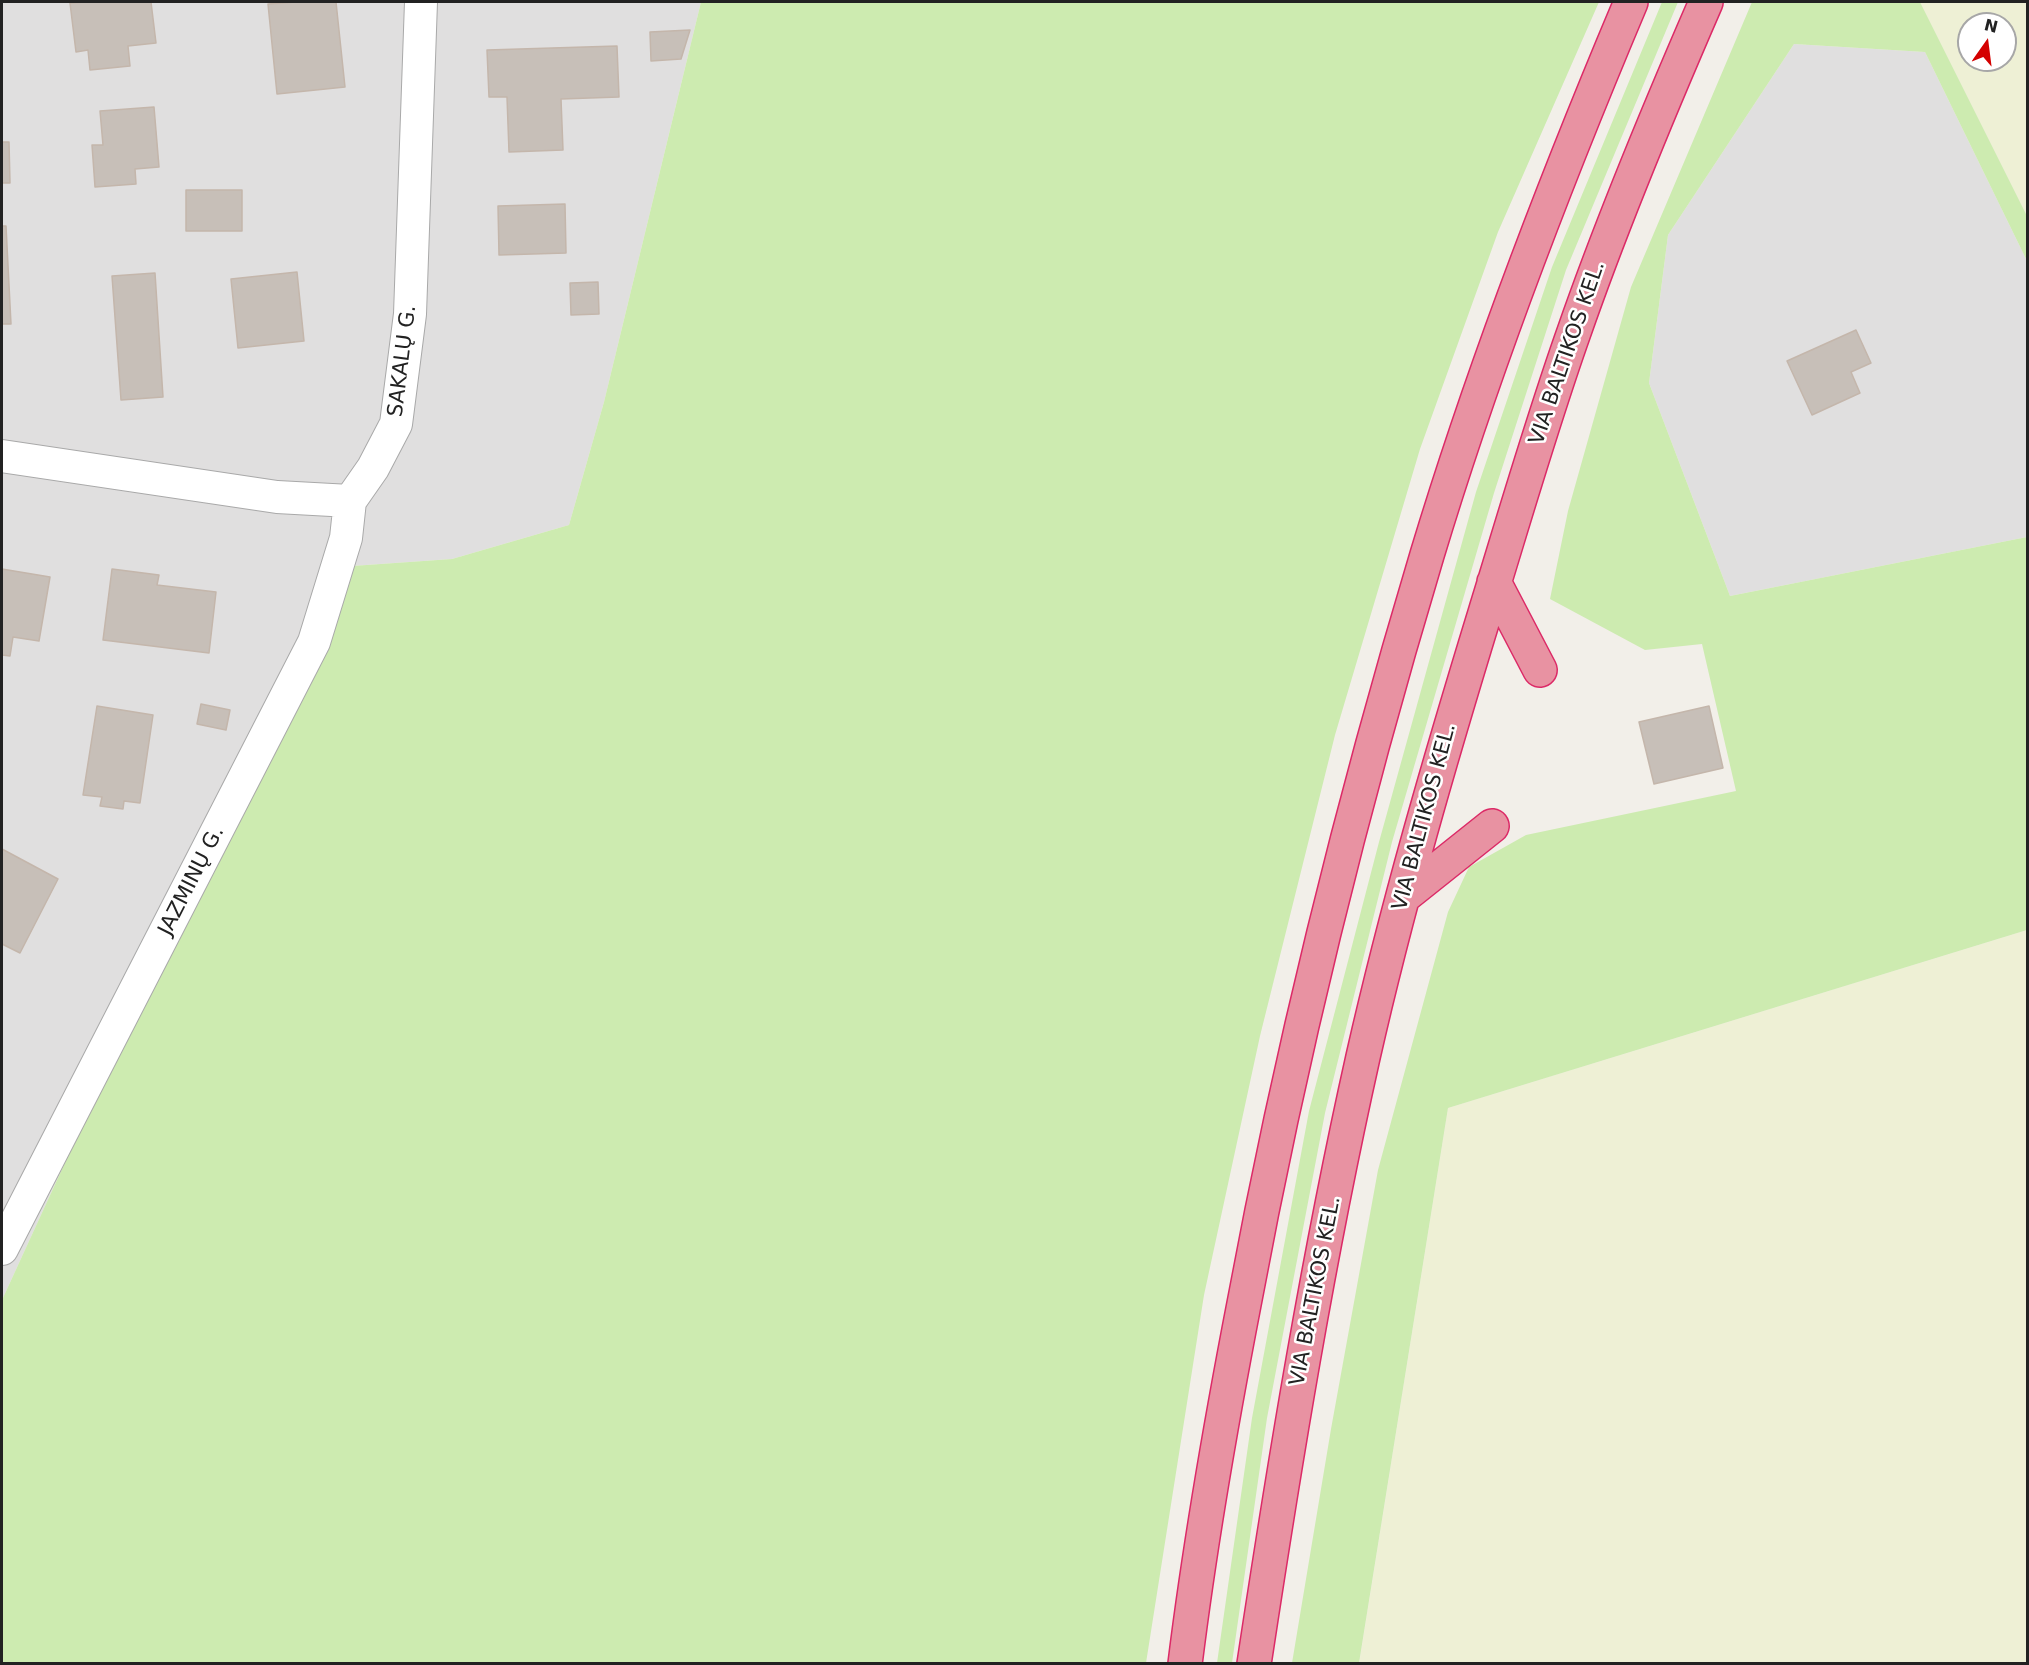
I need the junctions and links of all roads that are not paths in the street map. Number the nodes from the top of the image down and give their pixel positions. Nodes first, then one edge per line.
1 (421, 2) edge
2 (1631, 2) edge
3 (1706, 2) edge
4 (2, 456) edge
5 (350, 501) junction
6 (1494, 582) junction
7 (1540, 670) dead end
8 (1492, 826) dead end
9 (1403, 897) junction
10 (2, 1249) edge
11 (1185, 1664) edge
12 (1254, 1664) edge

1 - 5 street, SAKALŲ G.
2 - 11 highway
3 - 6 highway, VIA BALTIKOS KEL.
4 - 5 street
5 - 10 street, JAZMINŲ G.
6 - 7 highway
6 - 9 highway, VIA BALTIKOS KEL.
8 - 9 highway
9 - 12 highway, VIA BALTIKOS KEL.

